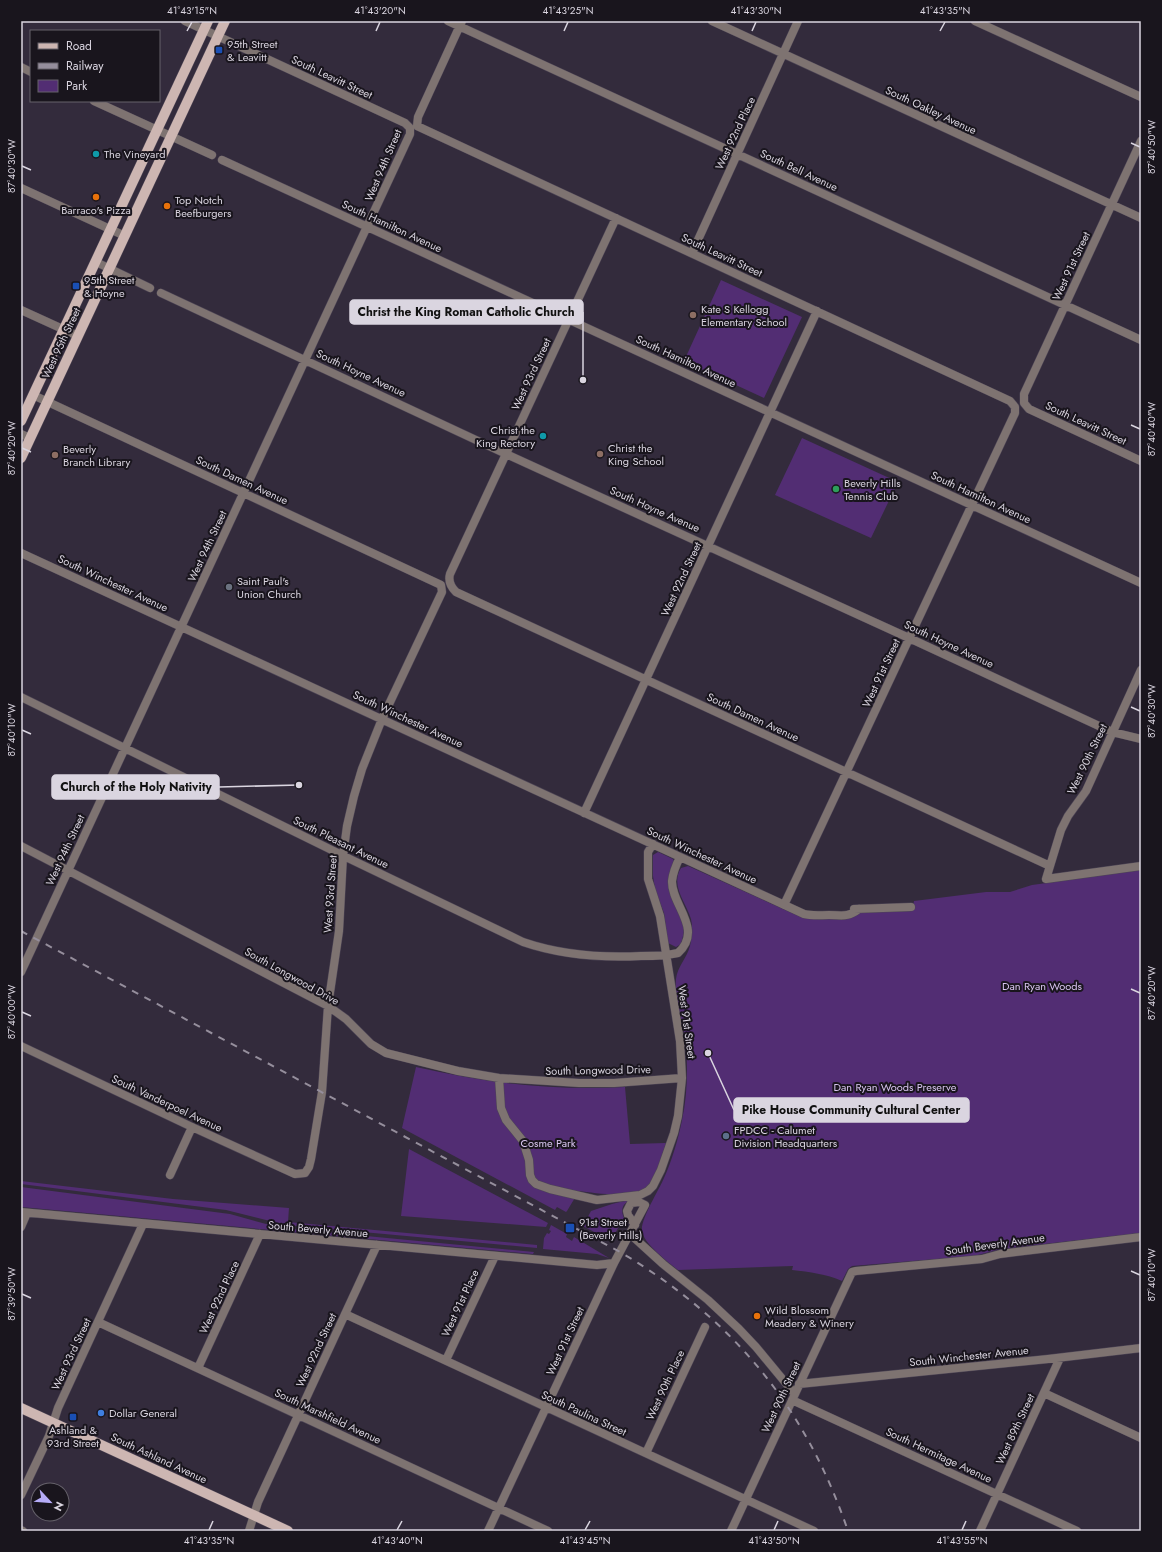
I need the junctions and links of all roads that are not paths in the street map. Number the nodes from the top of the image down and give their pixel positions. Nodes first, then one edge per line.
1 (185, 21) edge
2 (224, 21) edge
3 (448, 21) edge
4 (712, 21) edge
5 (798, 21) edge
6 (975, 21) edge
7 (461, 24) edge
8 (206, 25) edge
9 (218, 36) junction
10 (783, 54) junction
11 (21, 67) edge
12 (30, 72) edge
13 (1141, 97) edge
14 (96, 102) edge
15 (412, 124) junction
16 (158, 130) junction
17 (172, 137) junction
18 (1141, 140) edge
19 (737, 154) junction
20 (212, 155) dead end
21 (222, 160) dead end
22 (21, 188) edge
23 (1111, 205) junction
24 (616, 218) junction
25 (1141, 218) edge
26 (367, 226) junction
27 (111, 230) junction
28 (125, 236) junction
29 (692, 253) junction
30 (96, 262) junction
31 (110, 269) junction
32 (150, 288) dead end
33 (161, 293) dead end
34 (1065, 305) junction
35 (21, 310) edge
36 (817, 311) junction
37 (568, 319) junction
38 (64, 330) junction
39 (78, 336) junction
40 (1141, 340) edge
41 (306, 360) junction
42 (33, 395) junction
43 (47, 402) junction
44 (1024, 402) joint
45 (1015, 407) joint
46 (770, 412) junction
47 (21, 421) edge
48 (26, 436) edge
49 (506, 454) junction
50 (21, 458) edge
51 (1141, 461) edge
52 (243, 493) junction
53 (971, 505) junction
54 (709, 546) junction
55 (21, 553) edge
56 (1141, 583) edge
57 (450, 584) joint
58 (441, 585) joint
59 (181, 627) junction
60 (909, 638) junction
61 (1141, 670) edge
62 (646, 679) junction
63 (21, 698) edge
64 (382, 719) junction
65 (1112, 732) junction
66 (1141, 740) edge
67 (125, 748) junction
68 (847, 772) junction
69 (584, 813) junction
70 (653, 844) junction
71 (21, 846) edge
72 (343, 856) junction
73 (680, 857) junction
74 (1050, 866) junction
75 (1141, 866) edge
76 (68, 870) junction
77 (784, 905) junction
78 (911, 907) dead end
79 (666, 955) junction
80 (21, 972) edge
81 (328, 1006) junction
82 (21, 1046) edge
83 (500, 1078) junction
84 (682, 1078) junction
85 (192, 1127) junction
86 (305, 1173) joint
87 (170, 1175) dead end
88 (24, 1213) edge
89 (143, 1224) junction
90 (635, 1225) junction
91 (21, 1227) edge
92 (260, 1234) junction
93 (630, 1234) junction
94 (1141, 1238) edge
95 (377, 1245) junction
96 (495, 1256) junction
97 (614, 1263) junction
98 (852, 1272) joint
99 (345, 1314) junction
100 (98, 1322) junction
101 (705, 1327) dead end
102 (1141, 1348) edge
103 (1060, 1358) junction
104 (446, 1360) junction
105 (198, 1368) junction
106 (799, 1384) junction
107 (1044, 1393) junction
108 (793, 1396) junction
109 (546, 1407) junction
110 (21, 1408) edge
111 (299, 1414) junction
112 (53, 1422) junction
113 (1141, 1438) edge
114 (646, 1453) junction
115 (21, 1494) edge
116 (997, 1494) junction
117 (745, 1499) junction
118 (498, 1508) junction
119 (254, 1515) junction
120 (249, 1531) edge
121 (288, 1531) edge
122 (488, 1531) edge
123 (548, 1531) edge
124 (730, 1531) edge
125 (814, 1531) edge
126 (980, 1531) edge
127 (1077, 1531) edge

1 - 8 street, South Leavitt Street
2 - 9 main road, West 95th Street
3 - 7 street, South Bell Avenue
4 - 10 street, South Oakley Avenue
5 - 10 street, West 92nd Place
6 - 13 street
7 - 15 street, West 94th Street
7 - 19 street, South Bell Avenue
8 - 9 street, South Leavitt Street
8 - 16 main road, West 95th Street
9 - 15 street, South Leavitt Street
9 - 17 main road, West 95th Street
10 - 19 street, West 92nd Place
10 - 23 street, South Oakley Avenue
11 - 12 street
14 - 16 street
15 - 24 street, South Leavitt Street
15 - 26 street, West 94th Street
16 - 17 street
16 - 27 main road, West 95th Street
17 - 20 street
17 - 28 main road, West 95th Street
18 - 23 street, West 91st Street
19 - 29 street, West 92nd Place
19 - 34 street, South Bell Avenue
21 - 26 street, South Hamilton Avenue
22 - 27 street
23 - 25 street, South Oakley Avenue
23 - 34 street, West 91st Street
24 - 29 street, South Leavitt Street
24 - 37 street, West 93rd Street
26 - 37 street, South Hamilton Avenue
26 - 41 street, West 94th Street
27 - 28 street
27 - 30 main road, West 95th Street
28 - 31 main road, West 95th Street
29 - 36 street, South Leavitt Street
30 - 31 street
30 - 38 main road, West 95th Street
31 - 32 street
31 - 39 main road, West 95th Street
33 - 41 street, South Hoyne Avenue
34 - 40 street, South Bell Avenue
34 - 44 street, West 91st Street
35 - 38 street
36 - 45 street, South Leavitt Street
36 - 46 street, West 92nd Street
37 - 46 street, South Hamilton Avenue
37 - 49 street, West 93rd Street
38 - 39 street
38 - 42 main road, West 95th Street
39 - 43 main road, West 95th Street
41 - 49 street, South Hoyne Avenue
41 - 52 street, West 94th Street
42 - 43 street, South Damen Avenue
42 - 47 main road, West 95th Street
43 - 48 main road, West 95th Street
43 - 52 street, South Damen Avenue
44 - 51 street, South Leavitt Street
45 - 53 street, West 91st Street
46 - 53 street, South Hamilton Avenue
46 - 54 street, West 92nd Street
48 - 50 main road, West 95th Street
49 - 54 street, South Hoyne Avenue
49 - 57 street, West 93rd Street
52 - 58 street, South Damen Avenue
52 - 59 street, West 94th Street
53 - 56 street, South Hamilton Avenue
53 - 60 street, West 91st Street
54 - 60 street, South Hoyne Avenue
54 - 62 street, West 92nd Street
55 - 59 street, South Winchester Avenue
57 - 62 street, South Damen Avenue
58 - 64 street, West 93rd Street
59 - 64 street, South Winchester Avenue
59 - 67 street, West 94th Street
60 - 65 street, South Hoyne Avenue
60 - 68 street, West 91st Street
61 - 65 street, West 90th Street
62 - 68 street, South Damen Avenue
62 - 69 street, West 92nd Street
63 - 67 street, South Pleasant Avenue
64 - 69 street, South Winchester Avenue
64 - 72 street, West 93rd Street
65 - 66 street, South Hoyne Avenue
65 - 74 street, West 90th Street
67 - 72 street, South Pleasant Avenue
67 - 76 street, West 94th Street
68 - 74 street, South Damen Avenue
68 - 77 street, West 91st Street
69 - 70 street, South Winchester Avenue
70 - 73 street, South Winchester Avenue
70 - 79 street, West 91st Street
71 - 76 street, South Longwood Drive
72 - 79 street, South Pleasant Avenue
72 - 81 street, West 93rd Street
73 - 77 street, South Winchester Avenue
73 - 79 street
74 - 75 street, West 90th Street
76 - 80 street, West 94th Street
76 - 81 street, South Longwood Drive
77 - 78 street
79 - 84 street, West 91st Street
81 - 83 street, South Longwood Drive
81 - 86 street, West 93rd Street
82 - 85 street, South Vanderpoel Avenue
83 - 84 street, South Longwood Drive
83 - 84 street, West 91st Street
85 - 86 street, South Vanderpoel Avenue
85 - 87 street
88 - 89 street, South Beverly Avenue
88 - 91 street
89 - 92 street, South Beverly Avenue
89 - 100 street, West 93rd Street
90 - 90 street, West 91st Street
90 - 93 street, West 91st Street
92 - 95 street, South Beverly Avenue
92 - 105 street, West 92nd Place
93 - 97 street, West 91st Street
93 - 108 street, South Hermitage Avenue
94 - 98 street, South Beverly Avenue
95 - 96 street, South Beverly Avenue
95 - 99 street, West 92nd Street
96 - 97 street, South Beverly Avenue
96 - 104 street, West 91st Place
97 - 109 street, West 91st Street
98 - 106 street, West 90th Street
99 - 104 street, South Paulina Street
99 - 111 street, West 92nd Street
100 - 105 street, South Marshfield Avenue
100 - 112 street, West 93rd Street
101 - 114 street, West 90th Place
102 - 103 street, South Winchester Avenue
103 - 106 street, South Winchester Avenue
103 - 107 street, West 89th Street
104 - 109 street, South Paulina Street
105 - 111 street, South Marshfield Avenue
106 - 108 street, West 90th Street
107 - 113 street
107 - 116 street, West 89th Street
108 - 116 street, South Hermitage Avenue
108 - 117 street, West 90th Street
109 - 114 street, South Paulina Street
109 - 118 street, West 91st Street
110 - 112 main road, South Ashland Avenue
111 - 118 street, South Marshfield Avenue
111 - 119 street, West 92nd Street
112 - 115 street, West 93rd Street
112 - 119 main road, South Ashland Avenue
114 - 117 street, South Paulina Street
116 - 126 street, West 89th Street
116 - 127 street, South Hermitage Avenue
117 - 124 street, West 90th Street
117 - 125 street, South Paulina Street
118 - 122 street, West 91st Street
118 - 123 street, South Marshfield Avenue
119 - 120 street, West 92nd Street
119 - 121 main road, South Ashland Avenue

